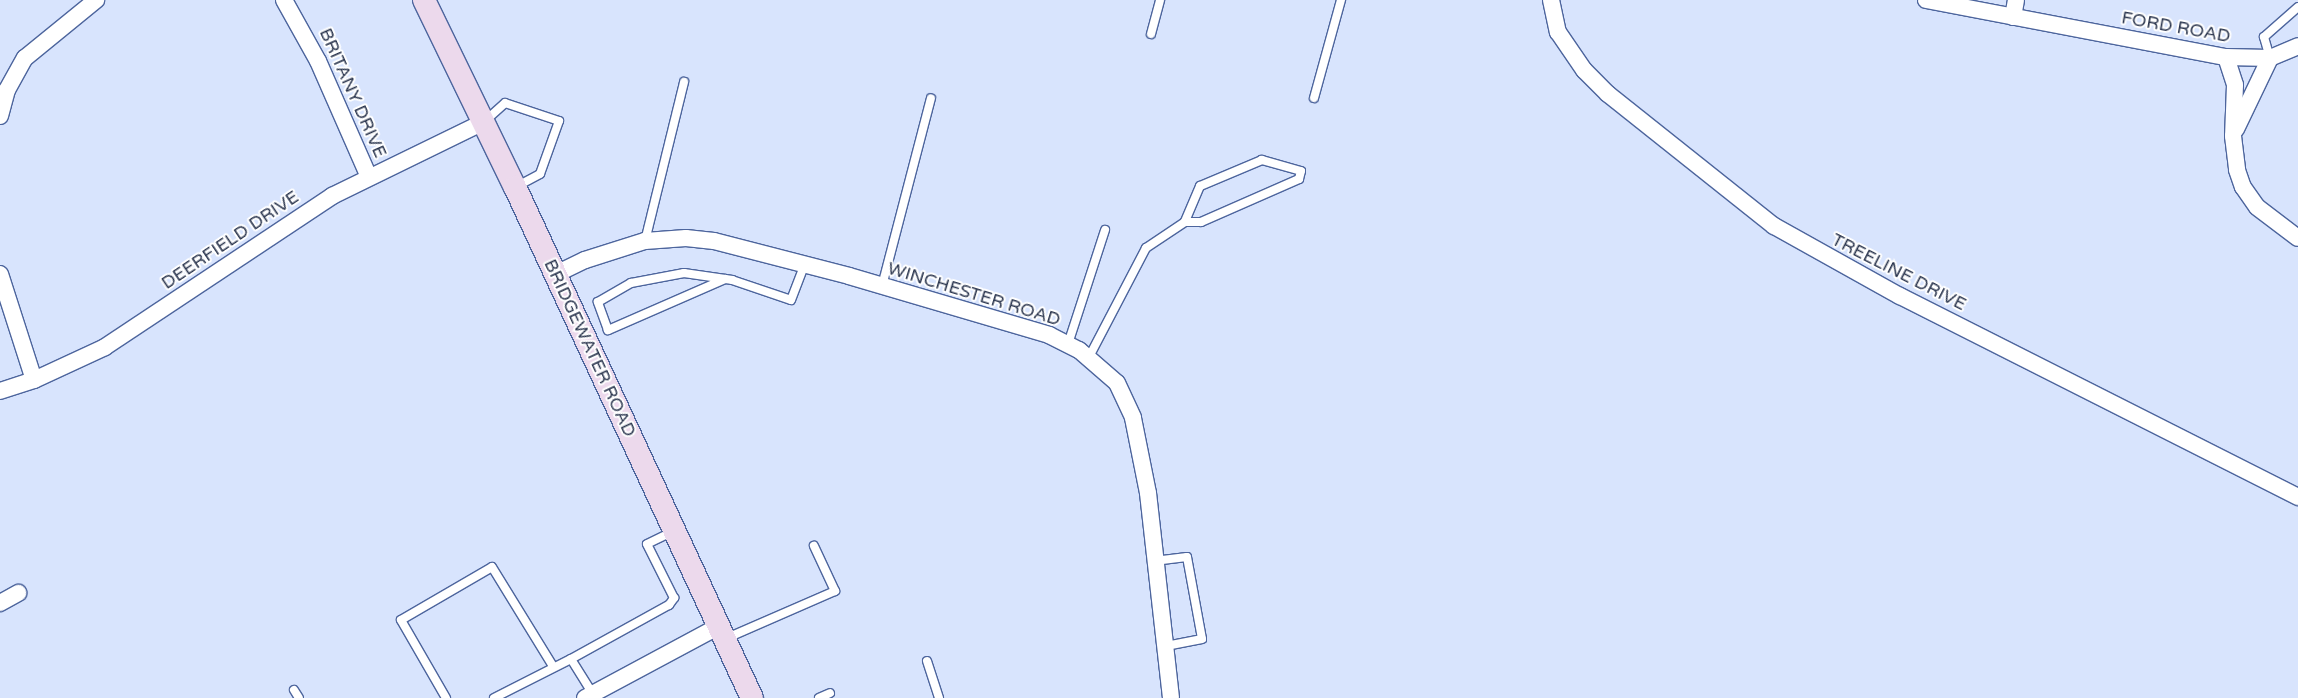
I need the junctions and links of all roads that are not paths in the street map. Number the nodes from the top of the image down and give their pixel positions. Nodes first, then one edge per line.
1 (96, 0) edge
2 (284, 0) edge
3 (424, 0) edge
4 (1160, 0) edge
5 (1341, 0) edge
6 (1551, 0) edge
7 (1926, 0) edge
8 (2016, 0) edge
9 (2298, 7) edge
10 (2013, 17) junction
11 (1151, 34) dead end
12 (2298, 46) edge
13 (2226, 58) junction
14 (2270, 58) junction
15 (684, 82) dead end
16 (931, 98) dead end
17 (1314, 98) dead end
18 (0, 116) edge
19 (484, 122) junction
20 (2233, 136) junction
21 (369, 177) junction
22 (515, 186) junction
23 (1185, 222) junction
24 (1105, 230) dead end
25 (2298, 238) edge
26 (646, 241) junction
27 (805, 264) junction
28 (0, 274) edge
29 (556, 274) junction
30 (725, 279) junction
31 (882, 286) junction
32 (1068, 344) junction
33 (1089, 357) junction
34 (34, 380) junction
35 (0, 391) edge
36 (2298, 497) edge
37 (674, 531) junction
38 (814, 546) dead end
39 (1154, 561) junction
40 (18, 593) dead end
41 (0, 603) edge
42 (722, 632) junction
43 (1163, 646) junction
44 (571, 659) junction
45 (927, 661) dead end
46 (553, 666) junction
47 (294, 690) dead end
48 (830, 693) dead end
49 (588, 696) edge
50 (298, 698) edge
51 (446, 698) edge
52 (494, 698) edge
53 (752, 698) edge
54 (819, 698) edge
55 (939, 698) edge
56 (1171, 698) edge

1 - 18 street
2 - 21 street, BRITANY DRIVE
3 - 19 main road, BRIDGEWATER ROAD
4 - 11 lane
5 - 17 lane
6 - 36 street, TREELINE DRIVE
7 - 10 street, FORD ROAD
8 - 10 street
9 - 14 lane
10 - 13 street, FORD ROAD
12 - 14 street, FORD ROAD
13 - 14 street, FORD ROAD
13 - 20 street
14 - 20 street
15 - 26 lane
16 - 31 lane
19 - 21 street, DEERFIELD DRIVE
19 - 22 main road, BRIDGEWATER ROAD
19 - 22 lane
20 - 25 street
21 - 34 street, DEERFIELD DRIVE
22 - 29 main road, BRIDGEWATER ROAD
23 - 23 lane
23 - 33 lane
24 - 32 lane
26 - 27 street, WINCHESTER ROAD
26 - 29 street, WINCHESTER ROAD
27 - 30 lane
27 - 31 street, WINCHESTER ROAD
28 - 34 street
29 - 37 main road, BRIDGEWATER ROAD
30 - 30 lane
31 - 32 street, WINCHESTER ROAD
32 - 33 street, WINCHESTER ROAD
33 - 39 street, WINCHESTER ROAD
34 - 35 street, DEERFIELD DRIVE
37 - 42 main road, BRIDGEWATER ROAD
37 - 44 lane
38 - 42 lane
39 - 43 street, WINCHESTER ROAD
39 - 43 lane
40 - 41 street
42 - 49 street
42 - 53 main road, BRIDGEWATER ROAD
43 - 56 street, WINCHESTER ROAD
44 - 46 lane
44 - 49 lane
45 - 55 lane
46 - 51 lane
46 - 52 lane
47 - 50 lane
48 - 54 lane

